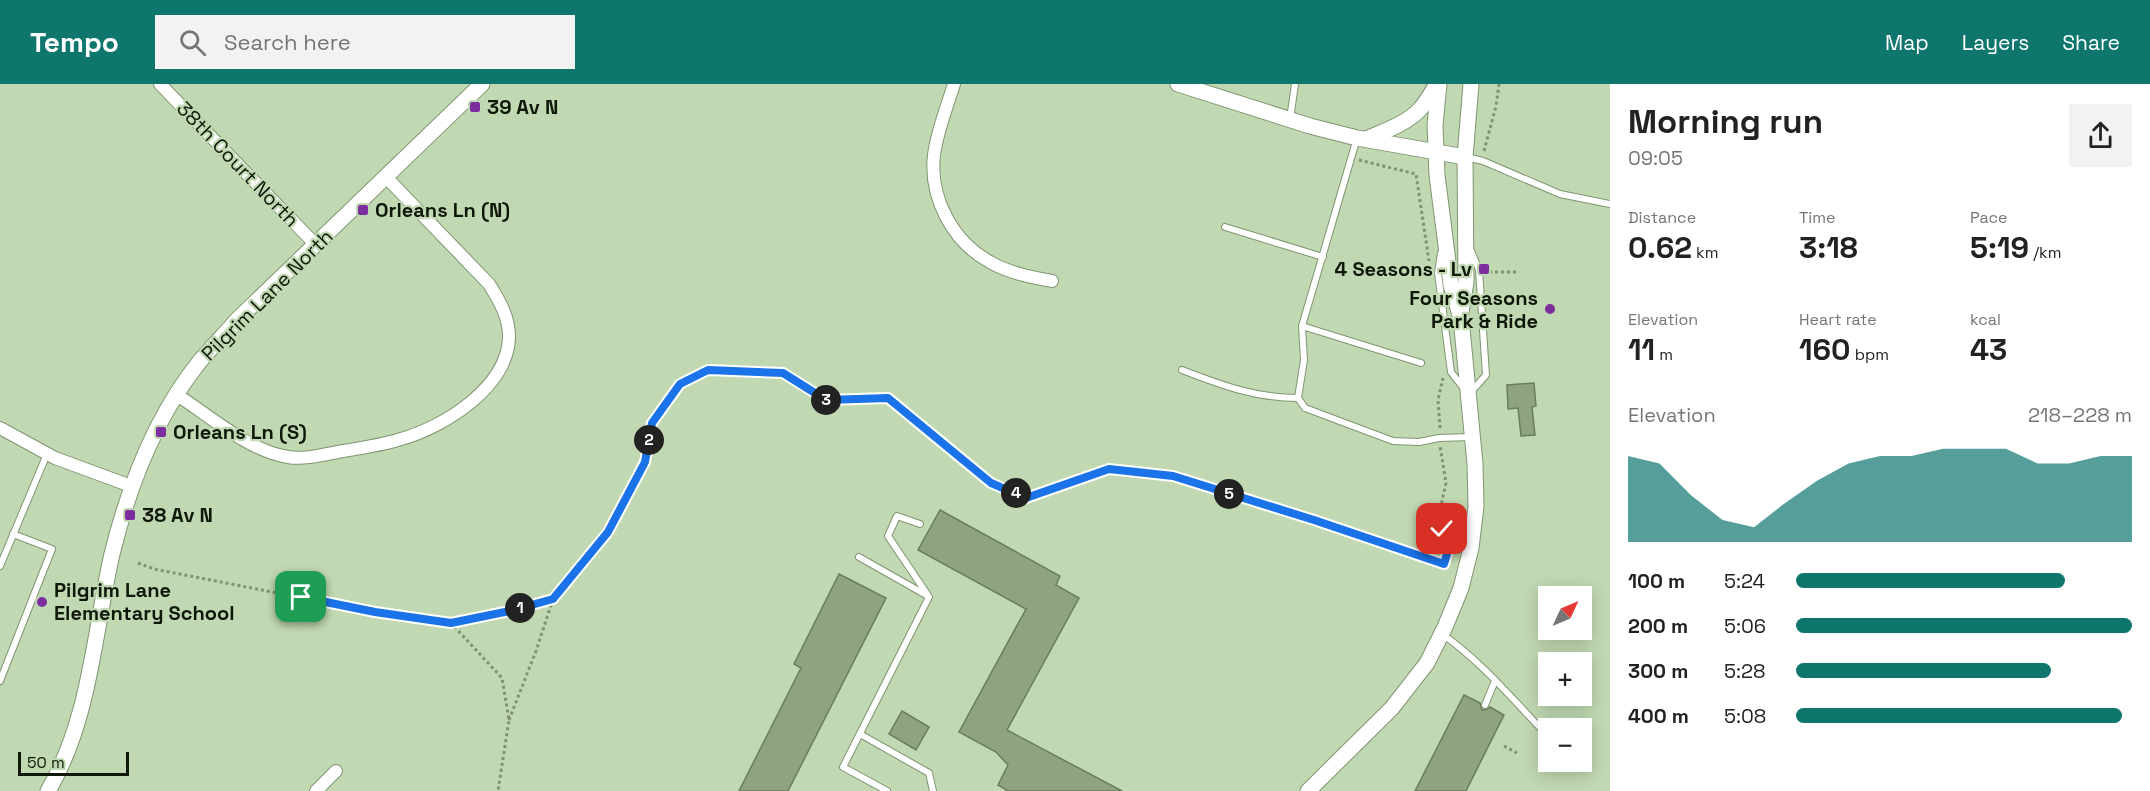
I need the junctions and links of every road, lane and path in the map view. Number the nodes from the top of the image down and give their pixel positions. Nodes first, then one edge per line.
1 (160, 84) edge
2 (482, 84) edge
3 (954, 84) edge
4 (1179, 84) edge
5 (1295, 84) edge
6 (1438, 84) edge
7 (1471, 84) edge
8 (1499, 84) edge
9 (1290, 120) junction
10 (1361, 138) junction
11 (1435, 152) junction
12 (1465, 157) junction
13 (1352, 158) junction
14 (1483, 161) junction
15 (386, 177) junction
16 (1610, 204) edge
17 (1225, 227) dead end
18 (1444, 236) junction
19 (1466, 239) junction
20 (316, 244) junction
21 (1323, 257) junction
22 (1429, 263) dead end
23 (1487, 272) dead end
24 (1517, 272) dead end
25 (1052, 281) dead end
26 (1461, 318) junction
27 (1302, 326) junction
28 (1421, 363) dead end
29 (1182, 370) dead end
30 (1443, 376) dead end
31 (177, 395) junction
32 (1468, 395) junction
33 (1298, 398) junction
34 (0, 428) edge
35 (1473, 437) junction
36 (1440, 438) junction
37 (46, 454) junction
38 (131, 486) junction
39 (920, 524) dead end
40 (13, 534) junction
41 (860, 557) dead end
42 (138, 562) dead end
43 (0, 566) edge
44 (929, 597) junction
45 (553, 599) junction
46 (451, 623) junction
47 (1442, 633) junction
48 (0, 681) edge
49 (1495, 681) junction
50 (1485, 705) dead end
51 (509, 720) junction
52 (1538, 726) edge
53 (860, 734) junction
54 (1504, 746) dead end
55 (1517, 753) dead end
56 (336, 771) dead end
57 (48, 791) edge
58 (316, 791) edge
59 (498, 791) edge
60 (887, 791) edge
61 (933, 791) edge
62 (1308, 791) edge

1 - 20 street, 38th Court North
2 - 15 street, Pilgrim Lane North
3 - 25 street
4 - 9 street
5 - 9 lane
6 - 10 street
6 - 11 street
7 - 12 street
8 - 14 path
9 - 10 street
10 - 11 street
10 - 13 lane
11 - 12 street
11 - 18 street
12 - 14 lane
12 - 19 street
13 - 21 lane
13 - 22 path
14 - 16 lane
15 - 20 street, Pilgrim Lane North
15 - 31 street
17 - 21 lane
18 - 26 street
18 - 32 lane
19 - 26 street
19 - 32 lane
20 - 31 street, Pilgrim Lane North
21 - 27 lane
23 - 24 path
26 - 32 street
27 - 28 lane
27 - 33 lane
29 - 33 lane
30 - 36 path
31 - 38 street, Pilgrim Lane North
32 - 35 street
33 - 36 lane
34 - 37 street
35 - 36 lane
35 - 47 street
36 - 45 path
37 - 38 street
37 - 40 lane
38 - 57 street, Pilgrim Lane North
39 - 44 lane
40 - 43 lane
40 - 48 lane
41 - 44 lane
42 - 46 path
44 - 53 lane
45 - 46 path
45 - 51 path
46 - 51 path
47 - 49 lane
47 - 62 street
49 - 50 lane
49 - 52 lane
51 - 59 path
53 - 60 lane
53 - 61 lane
54 - 55 path
56 - 58 street

